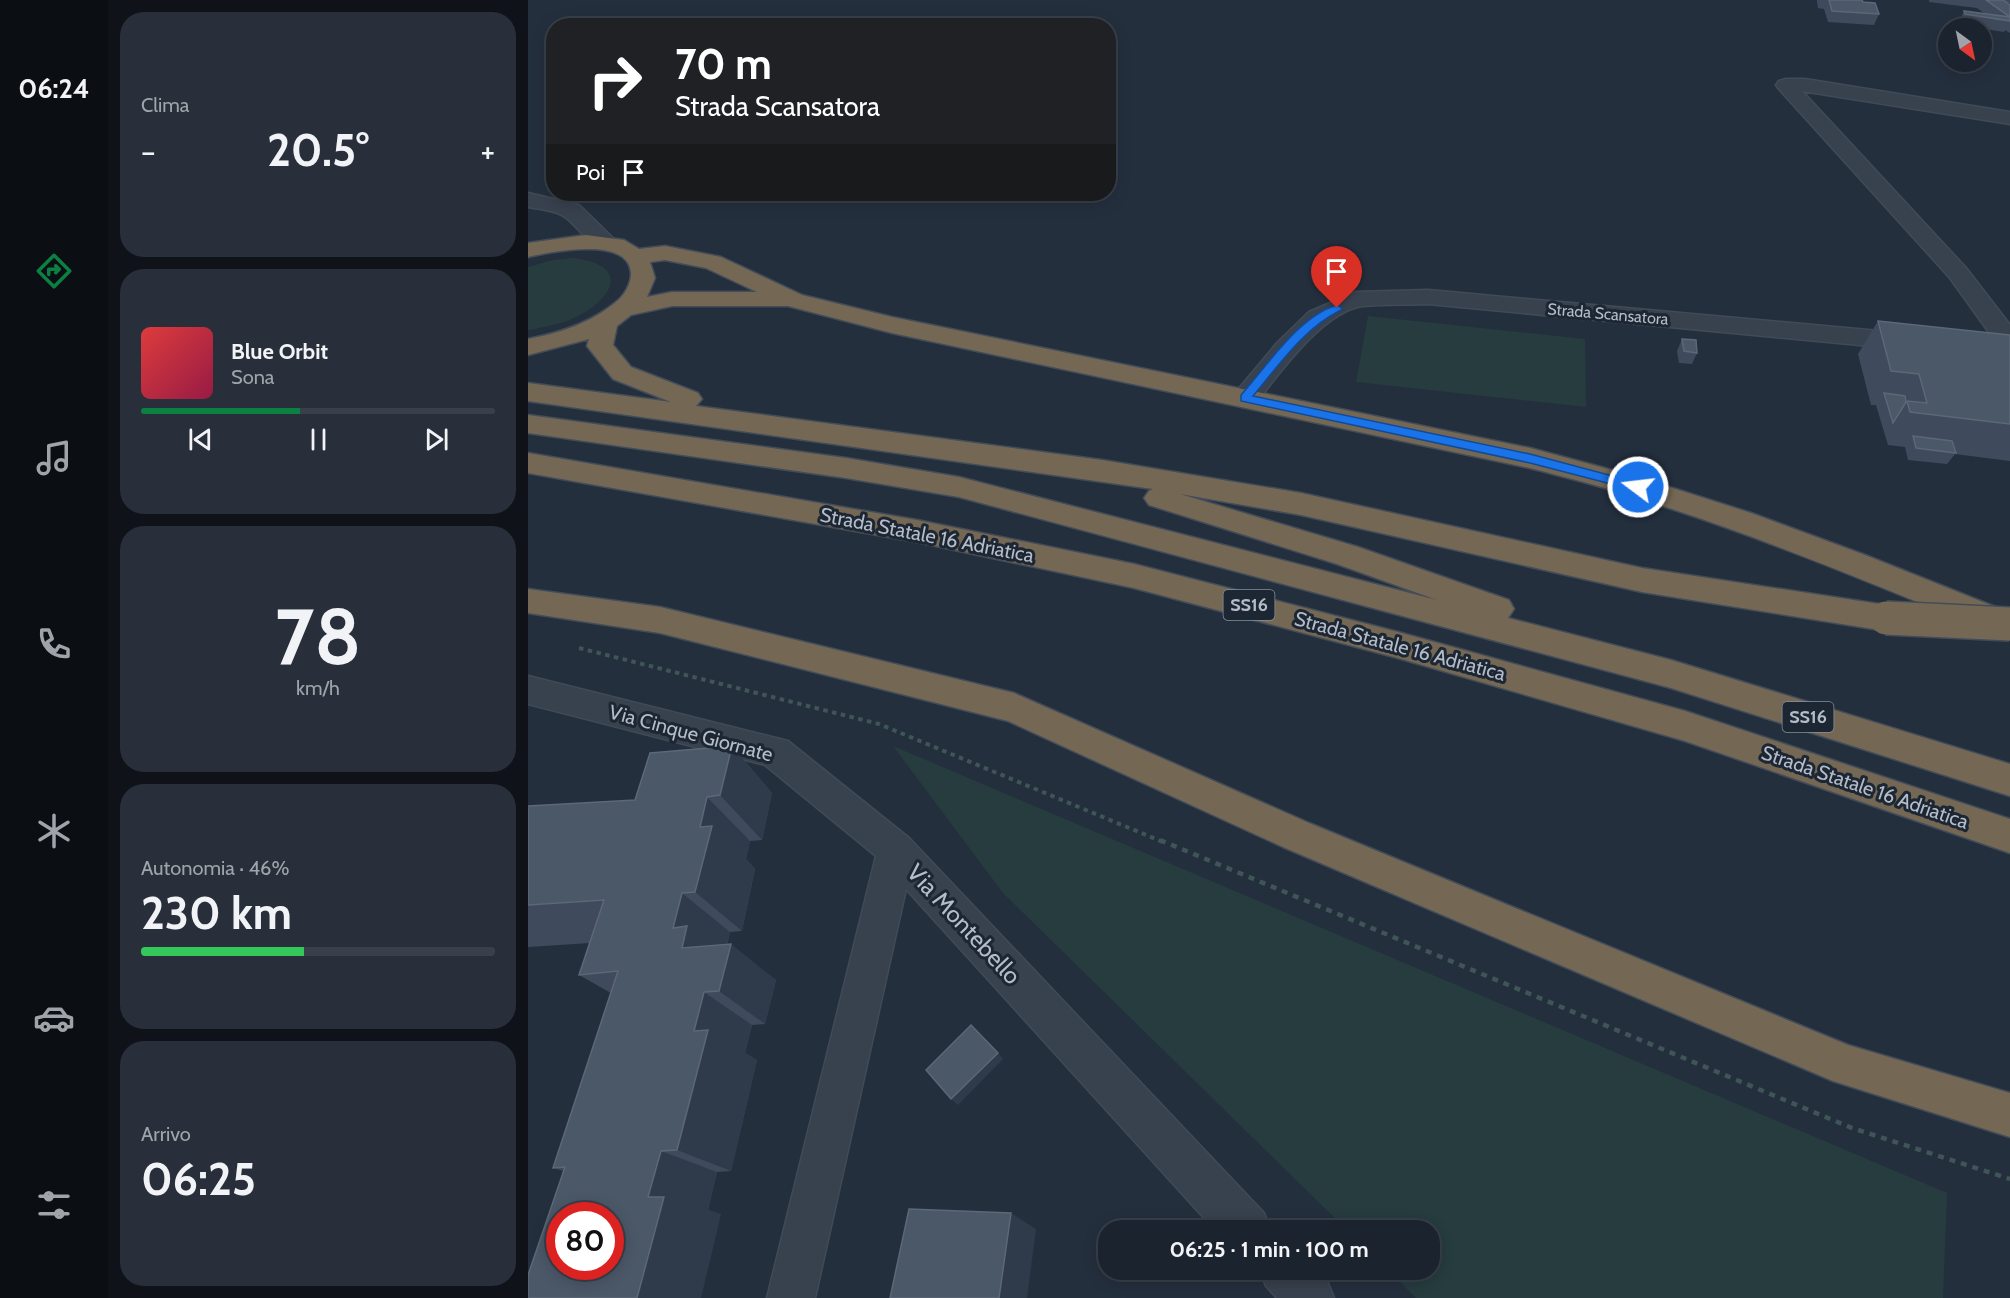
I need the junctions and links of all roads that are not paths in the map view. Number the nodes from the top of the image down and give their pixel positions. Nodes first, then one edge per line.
1 (2010, 118) edge
2 (528, 200) edge
3 (606, 243) junction
4 (528, 250) edge
5 (635, 256) junction
6 (793, 300) junction
7 (613, 316) junction
8 (1932, 344) edge
9 (528, 347) edge
10 (2003, 351) edge
11 (528, 392) edge
12 (1245, 398) junction
13 (528, 424) edge
14 (770, 424) junction
15 (964, 451) junction
16 (528, 463) edge
17 (528, 601) edge
18 (2010, 625) edge
19 (1671, 674) junction
20 (528, 690) edge
21 (2010, 780) edge
22 (2010, 836) edge
23 (896, 850) junction
24 (2010, 1115) edge
25 (1238, 1220) edge
26 (1293, 1280) edge
27 (791, 1298) edge
28 (1310, 1298) edge

1 - 10 street
2 - 3 street
3 - 4 highway
3 - 5 highway
5 - 6 highway
5 - 7 highway
6 - 7 highway
6 - 12 highway
7 - 9 highway
7 - 14 highway
8 - 12 street, Strada Scansatora
11 - 14 highway
12 - 18 highway
13 - 19 highway, Strada Statale 16 Adriatica / SS16
14 - 15 highway
15 - 18 highway, bridge
15 - 19 highway
16 - 22 highway, Strada Statale 16 Adriatica / SS16
17 - 24 highway
19 - 21 highway, Strada Statale 16 Adriatica / SS16
20 - 23 street, Via Cinque Giornate
23 - 25 street, Via Montebello
23 - 27 street, Via Montebello
26 - 28 street

